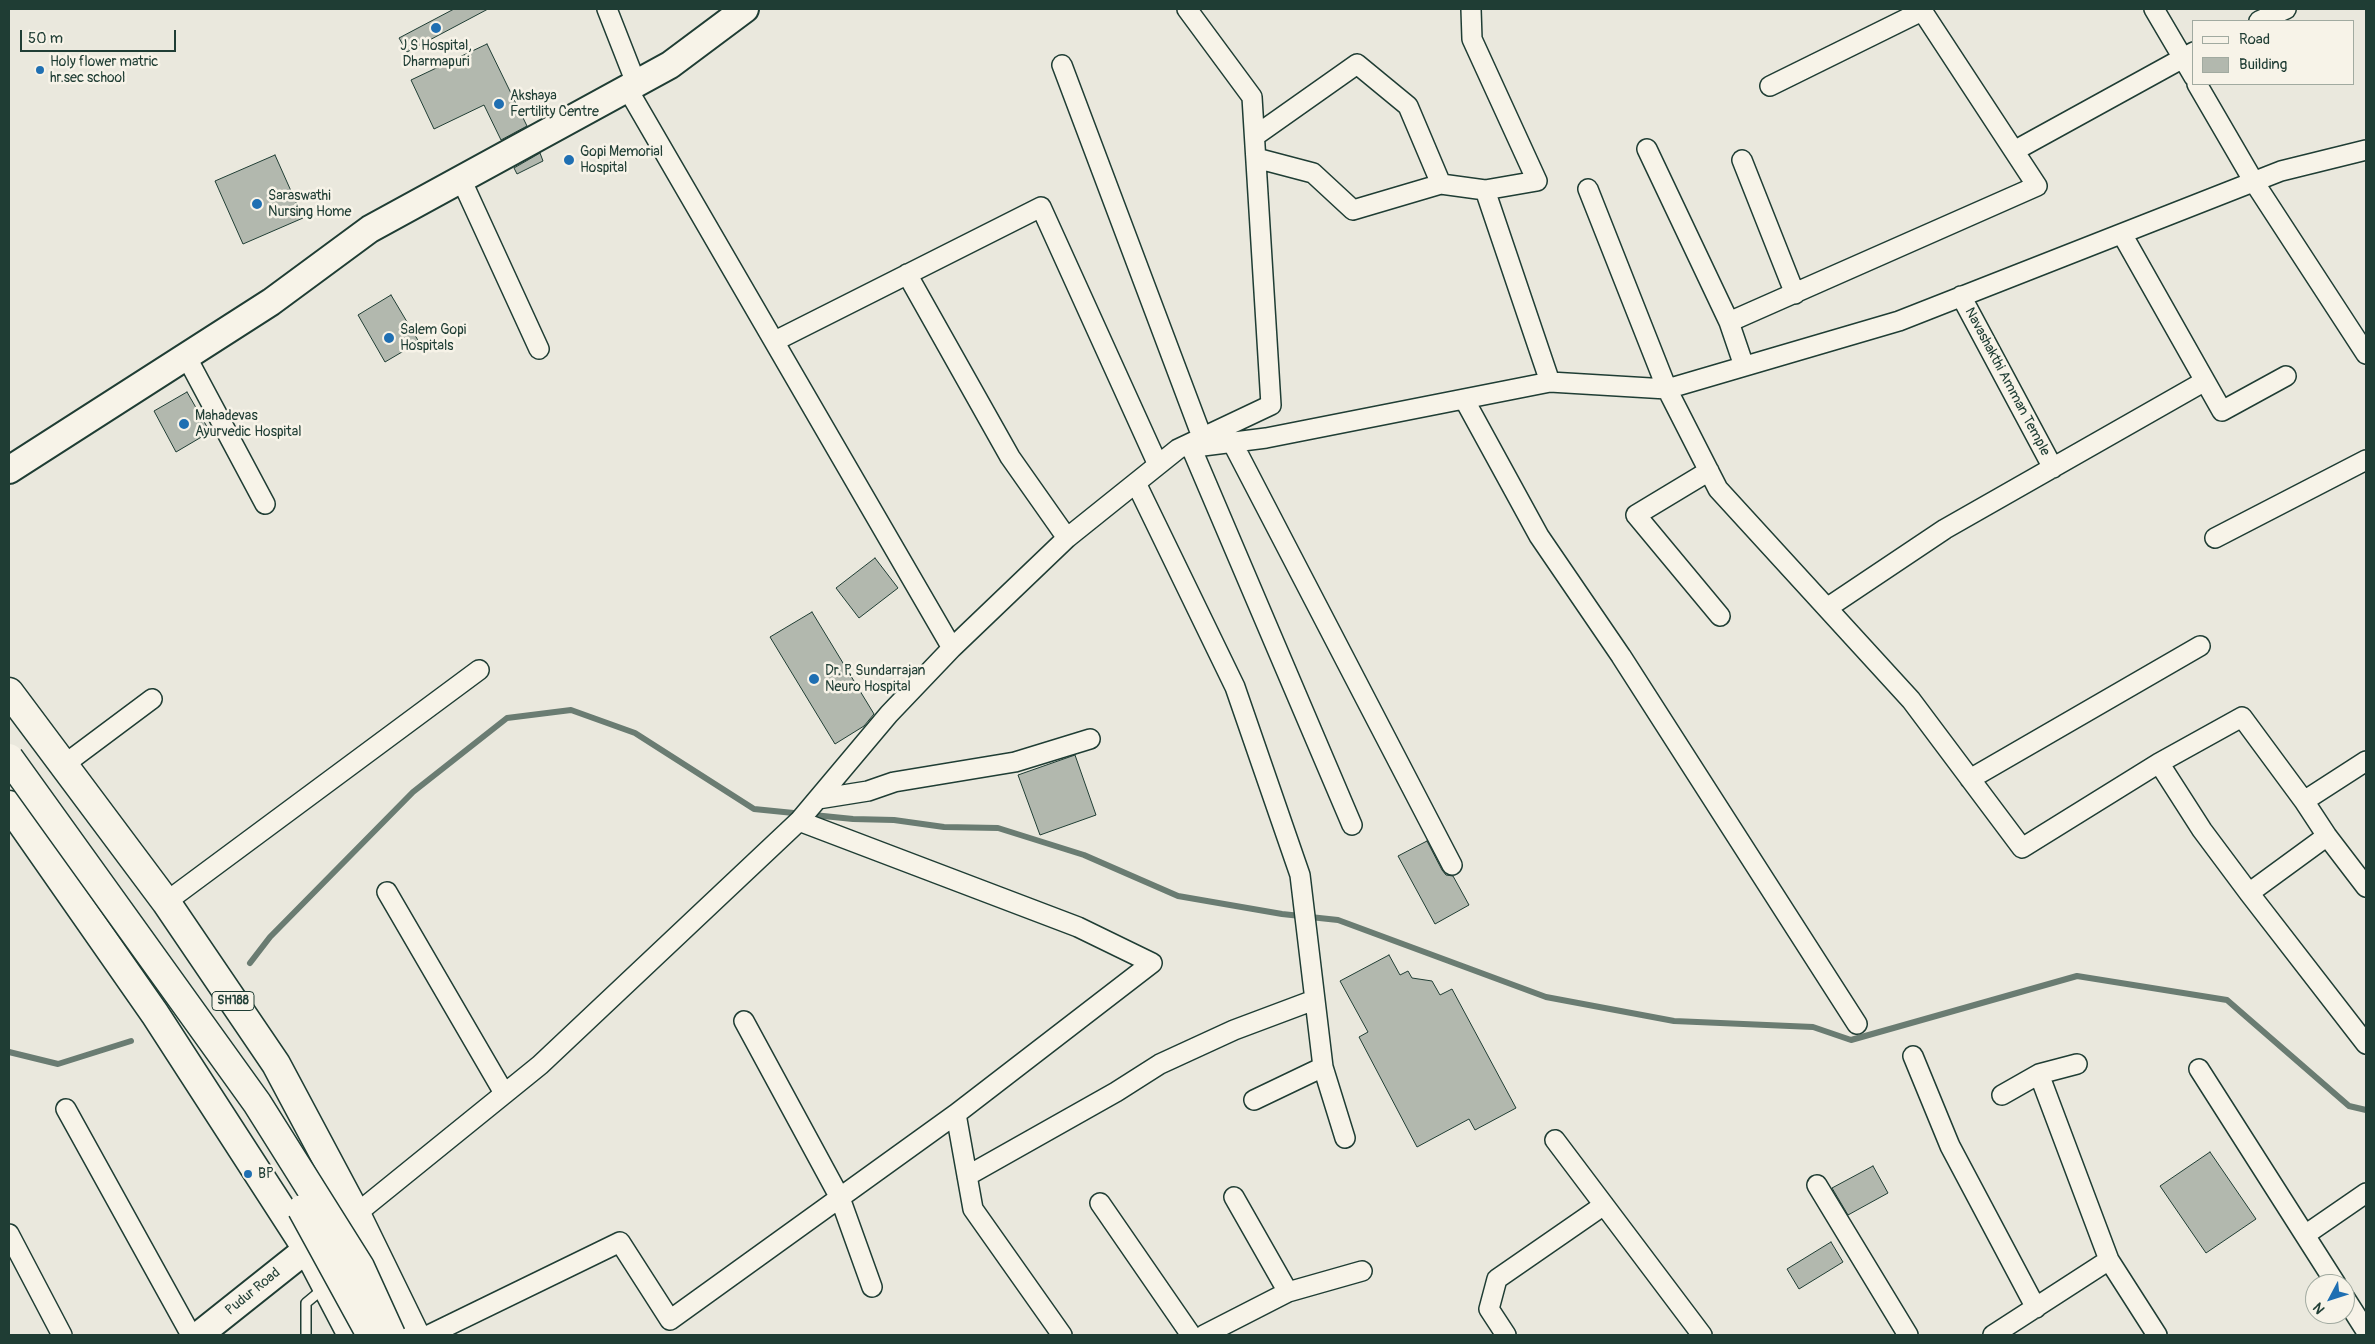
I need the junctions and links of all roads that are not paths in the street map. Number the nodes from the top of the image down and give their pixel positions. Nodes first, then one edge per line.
1 (607, 9) edge
2 (745, 9) edge
3 (1187, 9) edge
4 (1470, 9) edge
5 (2154, 9) edge
6 (2286, 9) edge
7 (1922, 10) edge
8 (2261, 20) edge
9 (2188, 54) edge
10 (1062, 64) dead end
11 (2192, 69) edge
12 (2199, 85) edge
13 (632, 86) junction
14 (1770, 86) dead end
15 (1254, 136) junction
16 (1647, 149) dead end
17 (2366, 150) edge
18 (2014, 151) junction
19 (1256, 158) junction
20 (1742, 160) dead end
21 (461, 179) junction
22 (2254, 182) junction
23 (1441, 184) junction
24 (1588, 188) dead end
25 (1486, 190) junction
26 (2122, 234) junction
27 (906, 274) junction
28 (1795, 294) junction
29 (1961, 296) junction
30 (1729, 322) junction
31 (774, 341) junction
32 (539, 349) dead end
33 (2366, 354) edge
34 (186, 356) junction
35 (1744, 366) junction
36 (2286, 376) dead end
37 (2205, 380) junction
38 (1550, 382) junction
39 (1667, 389) junction
40 (1464, 399) junction
41 (1232, 442) junction
42 (1191, 444) junction
43 (2366, 460) edge
44 (1158, 465) junction
45 (2053, 468) junction
46 (9, 470) edge
47 (1709, 471) junction
48 (1136, 483) junction
49 (265, 504) dead end
50 (1068, 538) junction
51 (2215, 538) dead end
52 (1827, 608) junction
53 (1720, 616) dead end
54 (2200, 646) dead end
55 (952, 648) junction
56 (479, 670) dead end
57 (9, 692) edge
58 (152, 699) dead end
59 (1090, 739) dead end
60 (9, 758) edge
61 (2366, 761) edge
62 (2158, 763) junction
63 (65, 764) junction
64 (9, 779) edge
65 (1970, 779) junction
66 (2304, 801) junction
67 (9, 805) edge
68 (807, 812) junction
69 (1352, 825) dead end
70 (2327, 836) junction
71 (1452, 865) dead end
72 (2366, 887) edge
73 (387, 892) dead end
74 (2249, 893) junction
75 (166, 902) junction
76 (1314, 1000) junction
77 (744, 1021) dead end
78 (1857, 1024) dead end
79 (2366, 1044) edge
80 (1913, 1056) dead end
81 (2077, 1064) dead end
82 (1323, 1067) junction
83 (2200, 1070) dead end
84 (2039, 1074) junction
85 (504, 1093) junction
86 (2002, 1095) dead end
87 (1254, 1100) dead end
88 (66, 1109) dead end
89 (956, 1114) junction
90 (1345, 1138) dead end
91 (1555, 1140) dead end
92 (967, 1176) junction
93 (1817, 1185) dead end
94 (2366, 1193) edge
95 (1234, 1197) dead end
96 (840, 1198) junction
97 (1100, 1203) dead end
98 (1604, 1206) junction
99 (356, 1214) junction
100 (9, 1234) edge
101 (2305, 1235) junction
102 (307, 1249) junction
103 (2109, 1260) junction
104 (1362, 1271) dead end
105 (2330, 1274) edge
106 (328, 1284) junction
107 (872, 1287) dead end
108 (1288, 1292) junction
109 (2036, 1308) junction
110 (357, 1332) edge
111 (62, 1335) edge
112 (192, 1335) edge
113 (198, 1335) edge
114 (306, 1335) edge
115 (391, 1335) edge
116 (415, 1335) edge
117 (429, 1335) edge
118 (1062, 1335) edge
119 (1191, 1335) edge
120 (1204, 1335) edge
121 (1506, 1335) edge
122 (1702, 1335) edge
123 (1908, 1335) edge
124 (1993, 1335) edge
125 (2157, 1335) edge

1 - 13 street
2 - 13 street
3 - 15 street
4 - 25 street
5 - 9 street
6 - 8 street
7 - 14 street
7 - 18 street
9 - 11 street
9 - 18 street
10 - 42 street
12 - 22 street
13 - 21 street
13 - 31 street
15 - 19 street
15 - 23 street
16 - 30 street
17 - 22 street
18 - 28 street
19 - 23 street
19 - 42 street
20 - 28 street
21 - 32 street
21 - 34 street
22 - 26 street
22 - 33 street
23 - 25 street
24 - 39 street
25 - 38 street
26 - 29 street
26 - 37 street
27 - 31 street
27 - 44 street
27 - 50 street
28 - 30 street
29 - 35 street
29 - 45 street, Navashakthi Amman Temple
30 - 35 street
31 - 55 street
34 - 46 street
34 - 49 street
35 - 39 street
36 - 37 street
37 - 45 street
38 - 39 street
38 - 40 street
39 - 47 street
40 - 41 street
40 - 78 street
41 - 42 street
41 - 71 street
42 - 44 street
42 - 69 street
43 - 51 street
44 - 48 street
45 - 52 street
47 - 52 street
47 - 53 street
48 - 50 street
48 - 76 street
50 - 55 street
52 - 65 street
54 - 65 street
55 - 68 street
56 - 75 street
57 - 63 main road, SH188
58 - 63 street
59 - 68 street
60 - 115 main road, bridge
61 - 66 street
62 - 65 street
62 - 66 street
62 - 74 street
63 - 75 main road, SH188
64 - 110 main road, bridge
66 - 70 street
67 - 102 main road
68 - 85 street
68 - 89 street
70 - 72 street
70 - 74 street
73 - 85 street
74 - 79 street
75 - 99 main road, SH188
76 - 82 street
76 - 92 street
77 - 96 street
80 - 109 street
81 - 84 street
82 - 87 street
82 - 90 street
83 - 101 street
84 - 86 street
84 - 103 street
85 - 99 street
88 - 112 street
89 - 92 street
89 - 96 street
91 - 98 street
92 - 118 street
93 - 123 street
94 - 101 street
95 - 108 street
96 - 107 street
96 - 117 street
97 - 119 street
98 - 121 street
98 - 122 street
99 - 102 main road
99 - 116 main road, SH188
100 - 111 street
101 - 105 street
102 - 106 main road
102 - 113 street, Pudur Road
103 - 109 street
103 - 125 street
104 - 108 street
106 - 110 main road
106 - 114 lane
108 - 120 street
109 - 124 street

